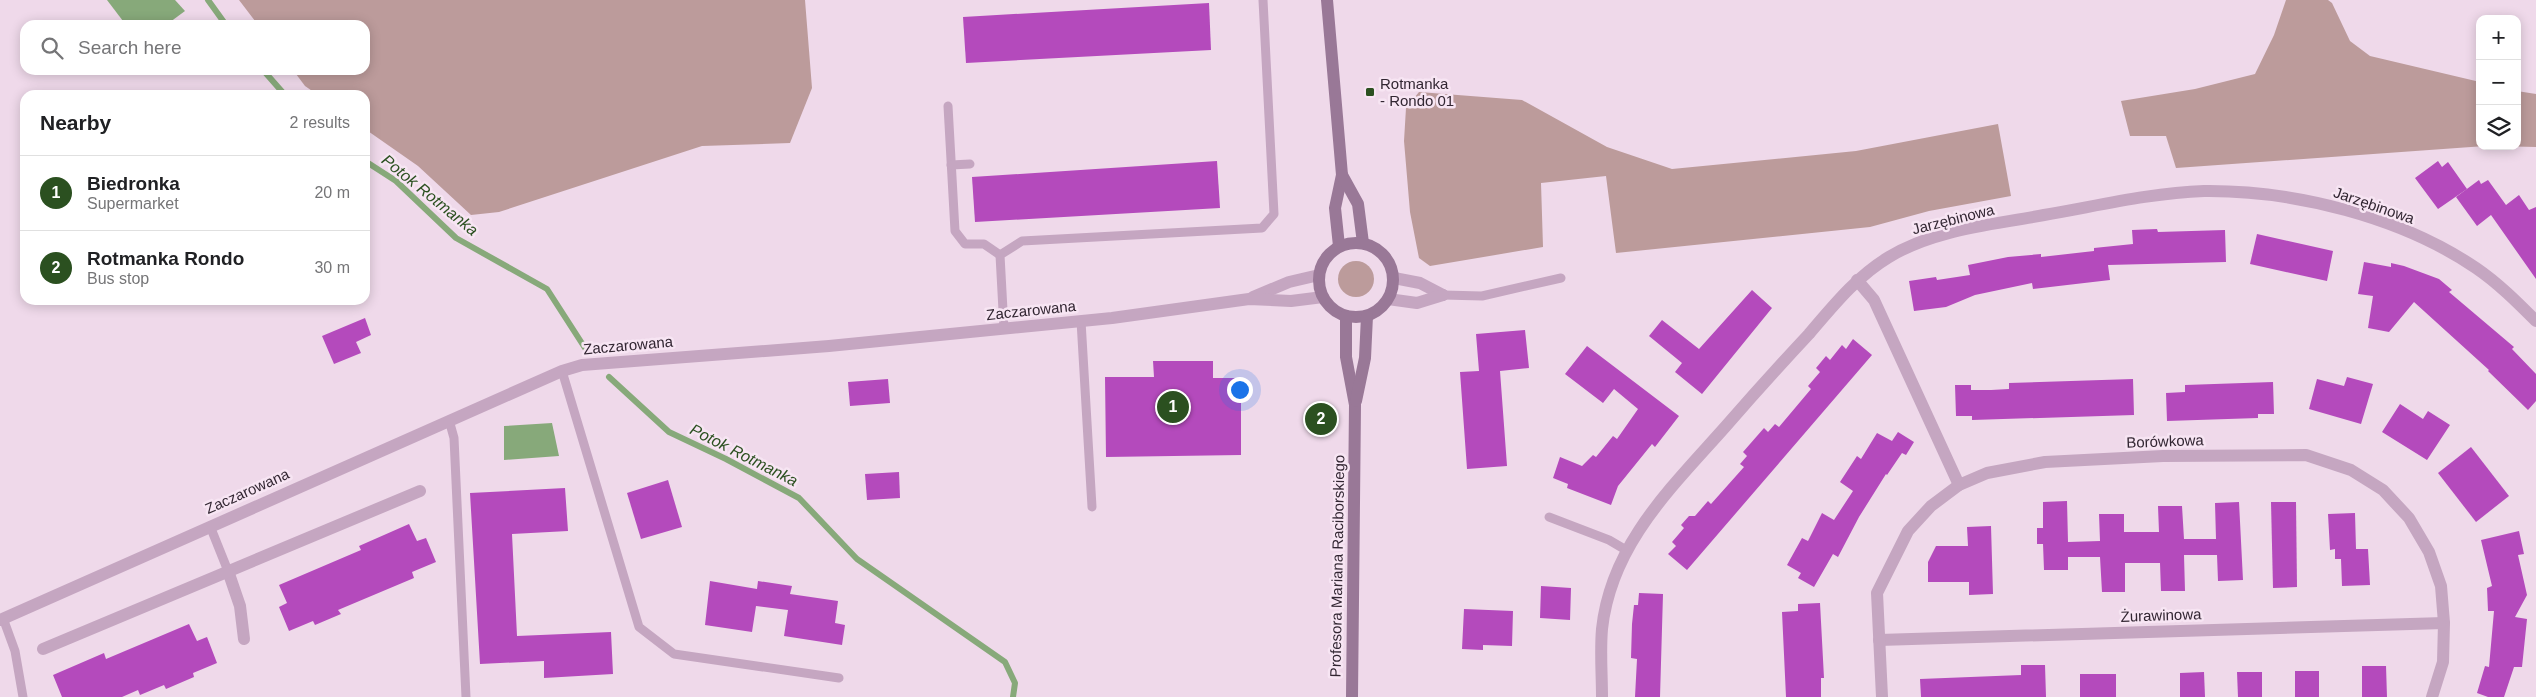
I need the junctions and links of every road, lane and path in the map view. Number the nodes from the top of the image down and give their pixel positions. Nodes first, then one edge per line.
1 (1263, 0) edge
2 (1327, 0) edge
3 (948, 106) dead end
4 (970, 164) dead end
5 (951, 165) junction
6 (1342, 175) junction
7 (1363, 243) junction
8 (1339, 246) junction
9 (1000, 255) junction
10 (1319, 275) junction
11 (1394, 278) junction
12 (1561, 278) dead end
13 (1858, 280) junction
14 (1442, 295) junction
15 (1323, 297) junction
16 (1249, 299) junction
17 (1388, 299) junction
18 (1346, 316) junction
19 (1367, 316) junction
20 (1081, 321) junction
21 (2536, 321) edge
22 (1004, 329) junction
23 (562, 372) junction
24 (1355, 405) junction
25 (450, 420) junction
26 (1959, 485) junction
27 (420, 491) dead end
28 (1092, 508) dead end
29 (1549, 518) dead end
30 (210, 526) junction
31 (1626, 550) junction
32 (228, 571) junction
33 (2, 619) edge
34 (2444, 623) junction
35 (244, 639) dead end
36 (1879, 640) junction
37 (43, 649) dead end
38 (839, 678) dead end
39 (23, 697) edge
40 (466, 697) edge
41 (1352, 697) edge
42 (1602, 697) edge
43 (1882, 697) edge
44 (2432, 697) edge

1 - 9 lane
2 - 6 main road
3 - 5 lane
4 - 5 lane
5 - 9 lane
6 - 7 main road
6 - 8 main road
7 - 8 main road
7 - 11 main road
8 - 10 main road
9 - 22 lane
10 - 15 main road
10 - 16 street, Zaczarowana
11 - 14 street
11 - 17 main road
12 - 14 lane
13 - 21 street, Jarzębinowa
13 - 26 street
13 - 31 street, Jarzębinowa
14 - 17 street
15 - 16 street, Zaczarowana
15 - 18 main road
16 - 20 street, Zaczarowana
17 - 19 main road
18 - 19 main road
18 - 24 main road, Profesora Mariana Raciborskiego
19 - 24 main road, Profesora Mariana Raciborskiego
20 - 22 street, Zaczarowana
20 - 28 lane
22 - 23 street, Zaczarowana
23 - 25 street, Zaczarowana
23 - 38 lane
24 - 41 main road, Profesora Mariana Raciborskiego
25 - 30 street, Zaczarowana
25 - 40 lane
26 - 34 street, Borówkowa
26 - 36 street, Borówkowa
27 - 32 street
29 - 31 lane
30 - 32 lane
30 - 33 street, Zaczarowana
31 - 42 street, Jarzębinowa
32 - 35 street
32 - 37 street
33 - 39 lane
34 - 36 street, Żurawinowa
34 - 44 street, Borówkowa
36 - 43 street, Borówkowa

